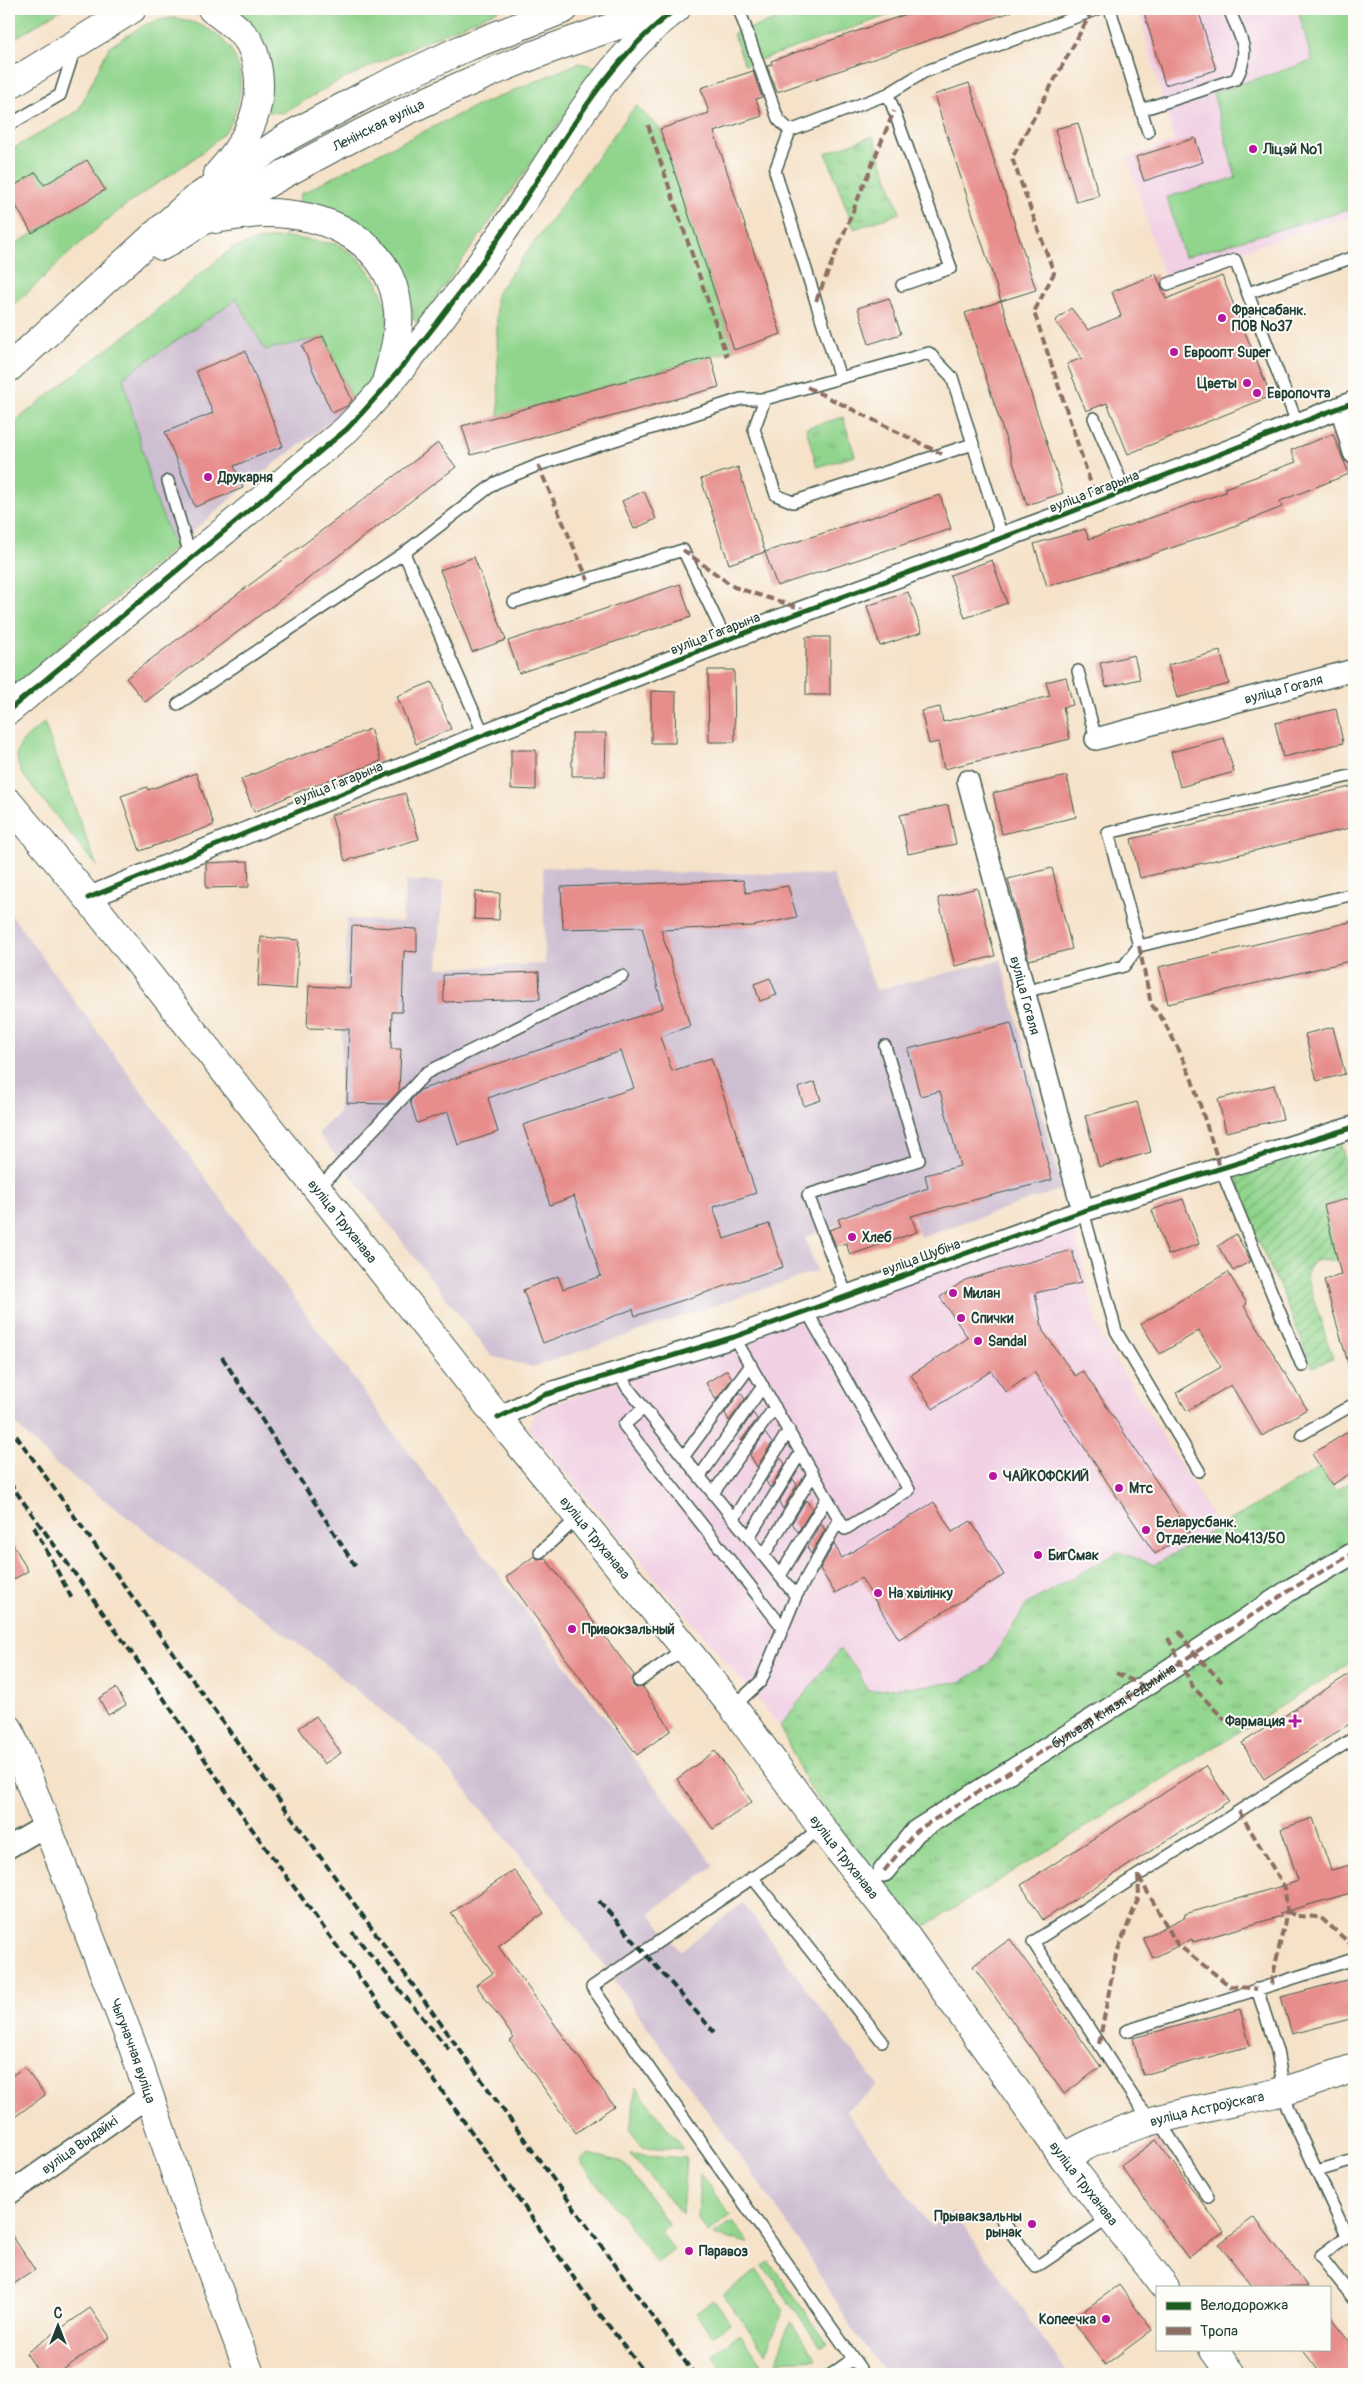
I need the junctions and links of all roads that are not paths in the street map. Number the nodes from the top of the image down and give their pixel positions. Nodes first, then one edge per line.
1 (132, 9) edge
2 (212, 9) edge
3 (564, 9) edge
4 (667, 9) edge
5 (676, 9) edge
6 (739, 9) edge
7 (1098, 9) edge
8 (1110, 9) edge
9 (1229, 9) edge
10 (78, 42) junction
11 (9, 85) edge
12 (888, 94) junction
13 (1141, 110) junction
14 (9, 124) edge
15 (790, 131) junction
16 (1148, 132) dead end
17 (196, 211) junction
18 (1354, 257) edge
19 (1168, 284) dead end
20 (902, 285) dead end
21 (1248, 293) junction
22 (9, 368) edge
23 (840, 378) junction
24 (383, 391) junction
25 (765, 399) junction
26 (1348, 404) edge
27 (1094, 418) dead end
28 (1297, 424) junction
29 (973, 444) junction
30 (1354, 453) edge
31 (168, 481) dead end
32 (1125, 491) junction
33 (1002, 537) junction
34 (404, 553) junction
35 (191, 558) junction
36 (514, 602) dead end
37 (726, 640) junction
38 (1354, 670) edge
39 (1078, 671) dead end
40 (178, 704) dead end
41 (9, 710) edge
42 (484, 736) junction
43 (1096, 739) joint
44 (1354, 775) edge
45 (968, 780) dead end
46 (9, 803) edge
47 (1354, 894) edge
48 (88, 898) junction
49 (1139, 946) junction
50 (622, 976) dead end
51 (1024, 992) junction
52 (884, 1046) dead end
53 (1353, 1133) edge
54 (1220, 1167) junction
55 (317, 1190) junction
56 (1083, 1211) junction
57 (847, 1296) junction
58 (806, 1310) junction
59 (734, 1337) junction
60 (751, 1365) junction
61 (1302, 1366) dead end
62 (619, 1372) junction
63 (763, 1386) junction
64 (1354, 1404) edge
65 (775, 1407) junction
66 (644, 1408) junction
67 (498, 1418) junction
68 (789, 1430) junction
69 (1302, 1434) dead end
70 (801, 1452) junction
71 (684, 1456) junction
72 (1199, 1471) dead end
73 (813, 1474) junction
74 (700, 1476) junction
75 (713, 1493) junction
76 (827, 1498) junction
77 (579, 1517) junction
78 (734, 1518) junction
79 (839, 1520) junction
80 (749, 1537) junction
81 (540, 1552) dead end
82 (1354, 1553) edge
83 (764, 1555) junction
84 (780, 1576) junction
85 (796, 1596) junction
86 (783, 1628) junction
87 (684, 1648) junction
88 (639, 1681) dead end
89 (733, 1706) junction
90 (9, 1729) edge
91 (1354, 1738) edge
92 (47, 1825) junction
93 (821, 1827) junction
94 (9, 1847) edge
95 (884, 1871) dead end
96 (752, 1877) junction
97 (1354, 1959) edge
98 (1257, 1989) junction
99 (1126, 2031) dead end
100 (882, 2040) dead end
101 (1354, 2068) edge
102 (1285, 2090) junction
103 (150, 2095) junction
104 (1152, 2121) junction
105 (1064, 2158) junction
106 (1354, 2160) edge
107 (1317, 2172) junction
108 (9, 2194) edge
109 (1208, 2197) dead end
110 (1112, 2216) junction
111 (1002, 2220) dead end
112 (1351, 2233) edge
113 (1164, 2286) edge
114 (1354, 2299) edge
115 (1213, 2350) edge
116 (853, 2359) junction
117 (250, 2374) edge
118 (832, 2374) edge
119 (864, 2374) edge
120 (1232, 2374) edge

1 - 10 main road
2 - 17 main road
3 - 17 main road, Ленінская вуліца
4 - 17 main road, Ленінская вуліца
5 - 24 main road
6 - 15 lane
7 - 12 lane
8 - 13 lane
9 - 13 lane
10 - 11 main road
10 - 14 lane
12 - 15 lane
12 - 20 lane
13 - 16 lane
15 - 23 lane
17 - 22 main road, Ленінская вуліца
17 - 24 main road
18 - 21 lane
19 - 21 lane
21 - 28 lane
23 - 25 lane
23 - 29 lane
24 - 35 main road
25 - 29 lane
25 - 34 lane
26 - 28 street, вуліца Гагарына
26 - 30 street
27 - 32 lane
28 - 32 street, вуліца Гагарына
29 - 33 lane
31 - 35 lane
32 - 33 street, вуліца Гагарына
33 - 37 street, вуліца Гагарына
34 - 40 lane
34 - 42 lane
35 - 41 main road
36 - 37 lane
37 - 42 street, вуліца Гагарына
38 - 43 street, вуліца Гогаля
39 - 43 lane
42 - 48 street, вуліца Гагарына
44 - 49 lane
45 - 51 street, вуліца Гогаля
46 - 48 main road, вуліца Труханава
47 - 49 lane
48 - 55 main road, вуліца Труханава
49 - 51 lane
50 - 55 lane
51 - 56 street, вуліца Гогаля
52 - 57 lane
53 - 54 street, вуліца Шубіна
54 - 56 street, вуліца Шубіна
54 - 61 lane
55 - 67 main road, вуліца Труханава
56 - 57 street, вуліца Шубіна
56 - 72 lane
57 - 58 street, вуліца Шубіна
58 - 59 street, вуліца Шубіна
58 - 79 lane
59 - 60 lane
59 - 62 street, вуліца Шубіна
60 - 63 lane
60 - 71 lane
62 - 66 lane
62 - 67 street, вуліца Шубіна
63 - 65 lane
63 - 74 lane
64 - 69 lane
65 - 68 lane
65 - 75 lane
66 - 71 lane
66 - 86 lane
67 - 77 main road, вуліца Труханава
68 - 70 lane
68 - 78 lane
70 - 73 lane
70 - 80 lane
71 - 74 lane
73 - 76 lane
73 - 83 lane
74 - 75 lane
75 - 78 lane
76 - 79 lane
76 - 84 lane
77 - 81 lane
77 - 87 main road, вуліца Труханава
78 - 80 lane
79 - 85 lane
80 - 83 lane
82 - 95 street, бульвар Князя Гедыміна
83 - 84 lane
84 - 85 lane
85 - 86 lane
86 - 89 lane
87 - 88 lane
87 - 89 main road, вуліца Труханава
89 - 93 main road, вуліца Труханава
90 - 92 main road, Чыгуначная вуліца
91 - 104 lane
92 - 94 street
92 - 103 main road, Чыгуначная вуліца
93 - 96 lane
93 - 105 main road, вуліца Труханава
96 - 100 lane
96 - 116 lane
97 - 98 lane
98 - 99 lane
98 - 102 lane
101 - 102 main road, вуліца Астроўскага
102 - 104 main road, вуліца Астроўскага
102 - 107 lane
103 - 108 street, вуліца Выдайкі
103 - 117 main road, Чыгуначная вуліца
104 - 105 main road, вуліца Астроўскага
104 - 109 lane
105 - 110 main road, вуліца Труханава
106 - 107 lane
107 - 112 lane
110 - 111 lane
110 - 113 main road, вуліца Труханава
112 - 114 lane
115 - 120 main road
116 - 118 lane
116 - 119 lane

